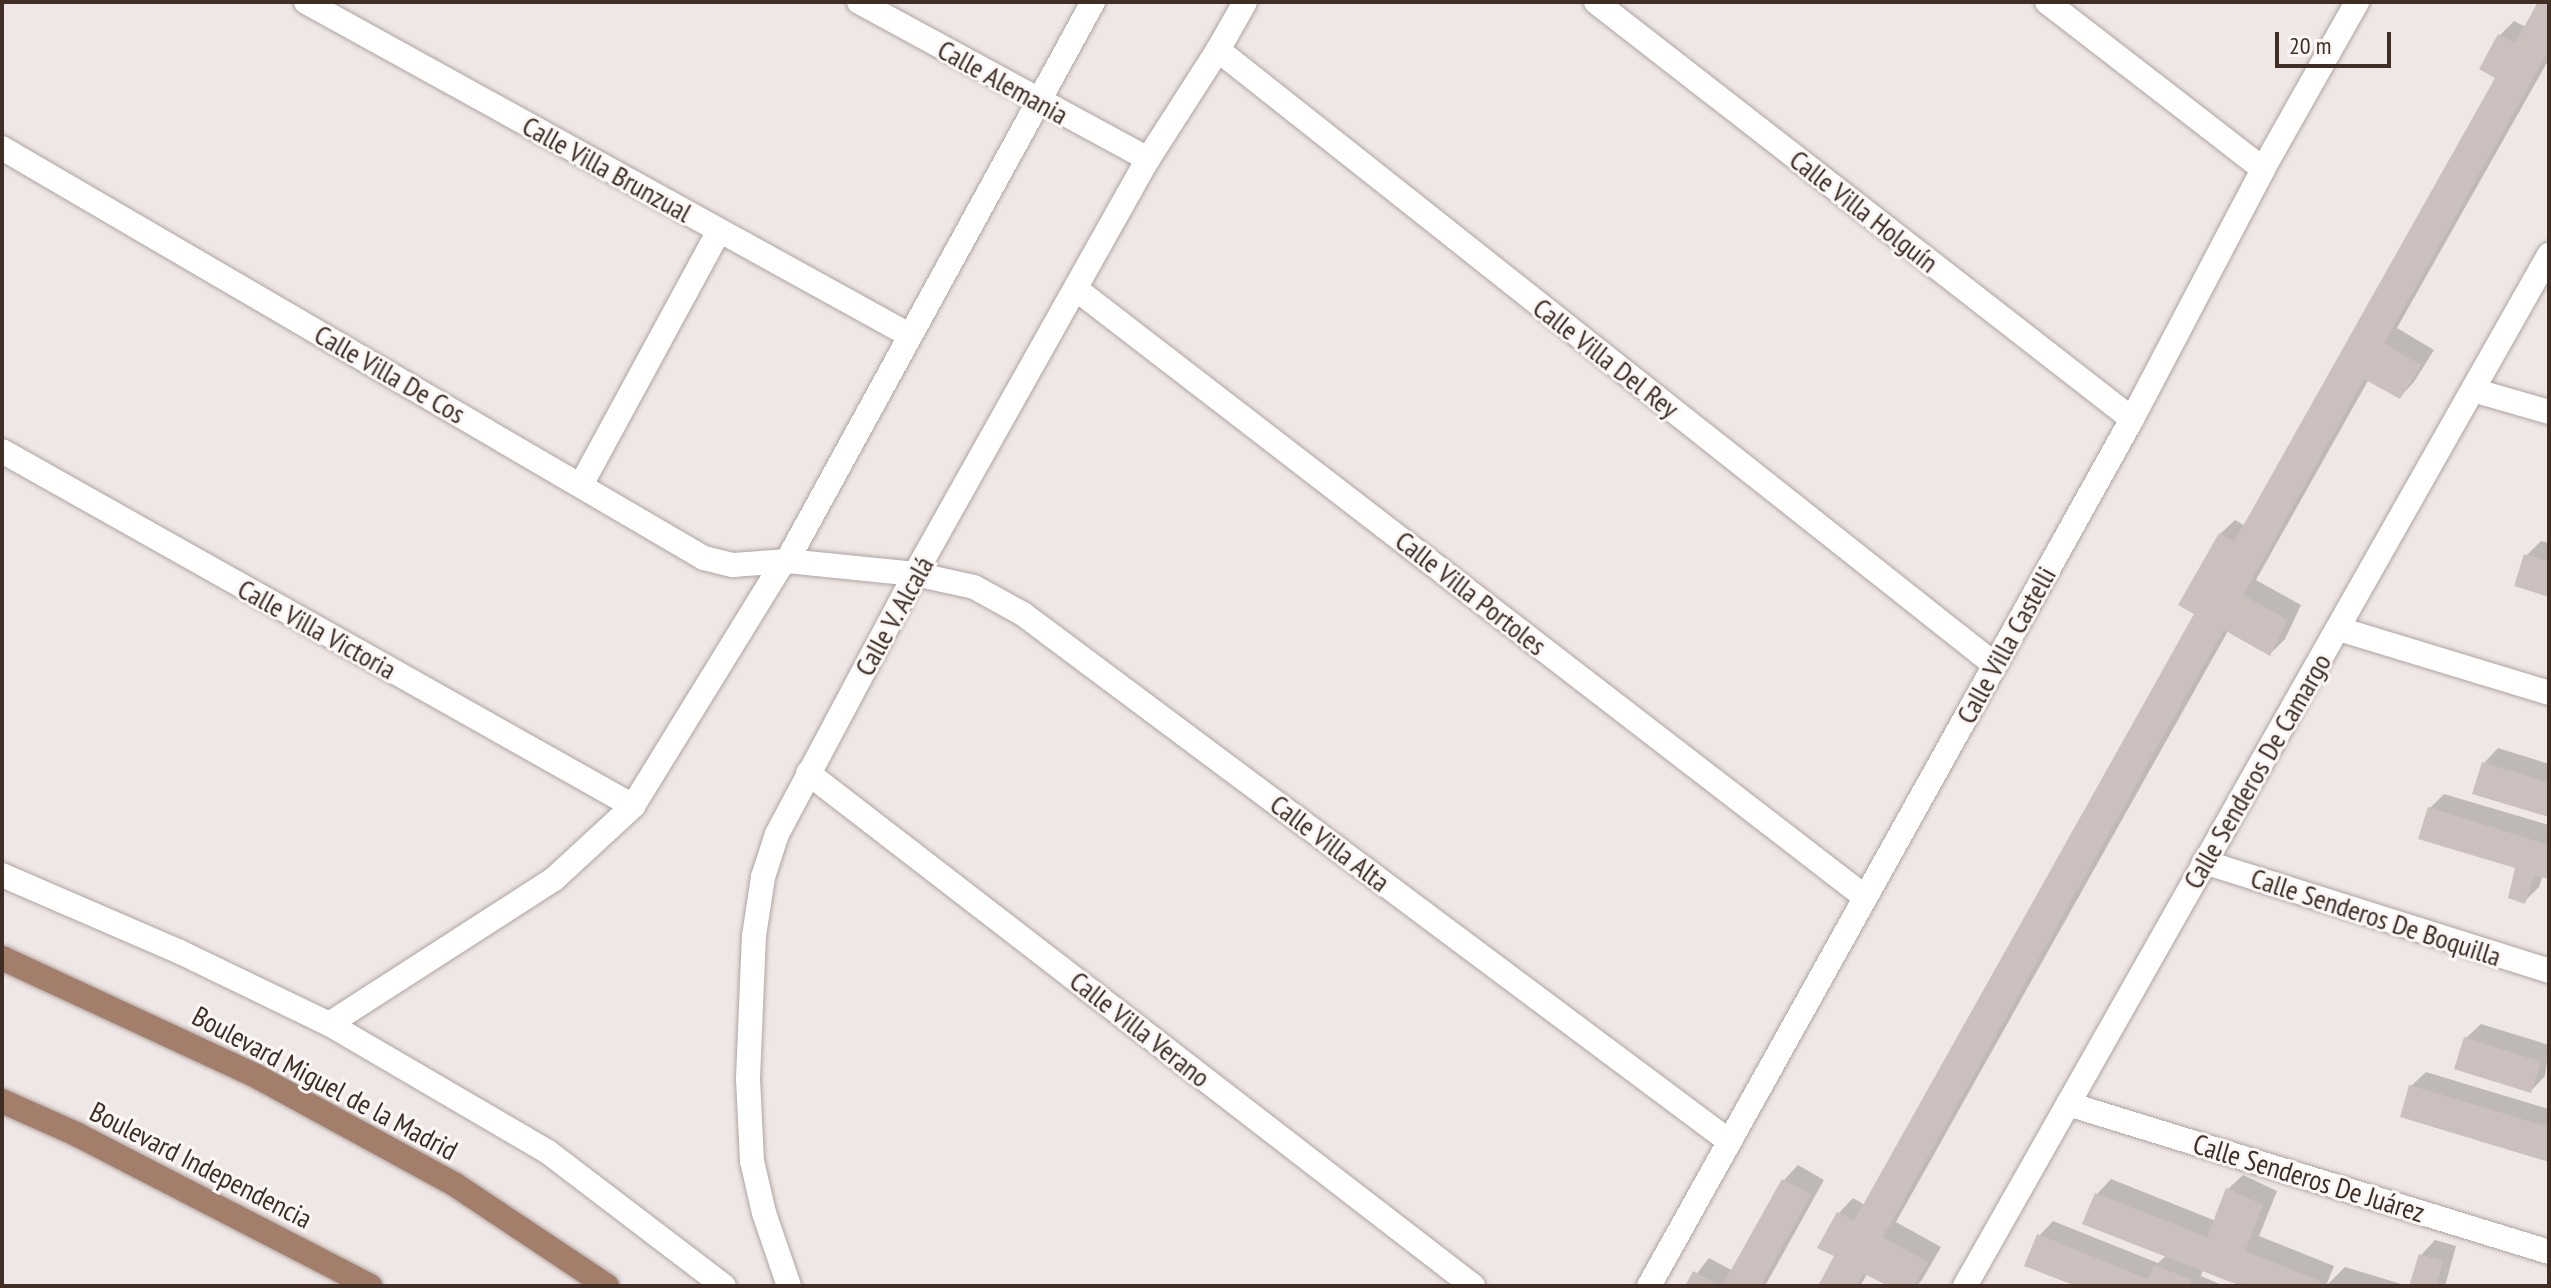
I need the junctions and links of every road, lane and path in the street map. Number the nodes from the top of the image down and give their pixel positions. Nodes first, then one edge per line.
1 (306, 2) edge
2 (859, 2) edge
3 (1093, 2) edge
4 (1245, 2) edge
5 (1596, 2) edge
6 (2047, 2) edge
7 (2357, 2) edge
8 (1218, 50) junction
9 (1036, 101) junction
10 (2, 148) edge
11 (1148, 159) junction
12 (2263, 169) junction
13 (719, 231) junction
14 (2549, 255) edge
15 (1076, 289) junction
16 (909, 335) junction
17 (2473, 390) junction
18 (2549, 412) edge
19 (2132, 419) junction
20 (2, 451) edge
21 (581, 485) junction
22 (787, 561) junction
23 (915, 574) junction
24 (2339, 629) junction
25 (1995, 665) junction
26 (2549, 693) edge
27 (808, 773) junction
28 (633, 806) junction
29 (2204, 862) junction
30 (2, 875) edge
31 (1865, 897) junction
32 (2, 958) edge
33 (2549, 971) edge
34 (329, 1024) junction
35 (2, 1101) edge
36 (2068, 1104) junction
37 (1730, 1142) junction
38 (2549, 1252) edge
39 (370, 1286) edge
40 (607, 1286) edge
41 (724, 1286) edge
42 (789, 1286) edge
43 (1473, 1286) edge
44 (1649, 1286) edge
45 (1965, 1286) edge

1 - 13 street, Calle Villa Brunzual
2 - 9 street, Calle Alemania
3 - 9 street
4 - 8 street, Calle V. Alcalá
5 - 19 street, Calle Villa Holguín
6 - 12 street
7 - 12 street, Calle Villa Castelli
8 - 11 street, Calle V. Alcalá
8 - 25 street, Calle Villa Del Rey
9 - 11 street, Calle Alemania
9 - 16 street
10 - 21 street, Calle Villa De Cos
11 - 15 street, Calle V. Alcalá
12 - 19 street, Calle Villa Castelli
13 - 16 street, Calle Villa Brunzual
13 - 21 street
14 - 17 street, Calle Senderos De Camargo
15 - 23 street, Calle V. Alcalá
15 - 31 street, Calle Villa Portoles
16 - 22 street
17 - 18 street
17 - 24 street, Calle Senderos De Camargo
19 - 25 street, Calle Villa Castelli
20 - 28 street, Calle Villa Victoria
21 - 22 street, Calle Villa De Cos
22 - 23 street, Calle Villa Alta
22 - 28 street
23 - 27 street, Calle V. Alcalá
23 - 37 street, Calle Villa Alta
24 - 26 street
24 - 29 street, Calle Senderos De Camargo
25 - 31 street, Calle Villa Castelli
27 - 42 street, Calle V. Alcalá
27 - 43 street, Calle Villa Verano
28 - 34 street
29 - 33 street, Calle Senderos De Boquilla
29 - 36 street, Calle Senderos De Camargo
30 - 34 street
31 - 37 street, Calle Villa Castelli
32 - 40 main road, Boulevard Miguel de la Madrid
34 - 41 street
35 - 39 main road, Boulevard Independencia
36 - 38 street, Calle Senderos De Juárez
36 - 45 street, Calle Senderos De Camargo
37 - 44 street, Calle Villa Castelli

